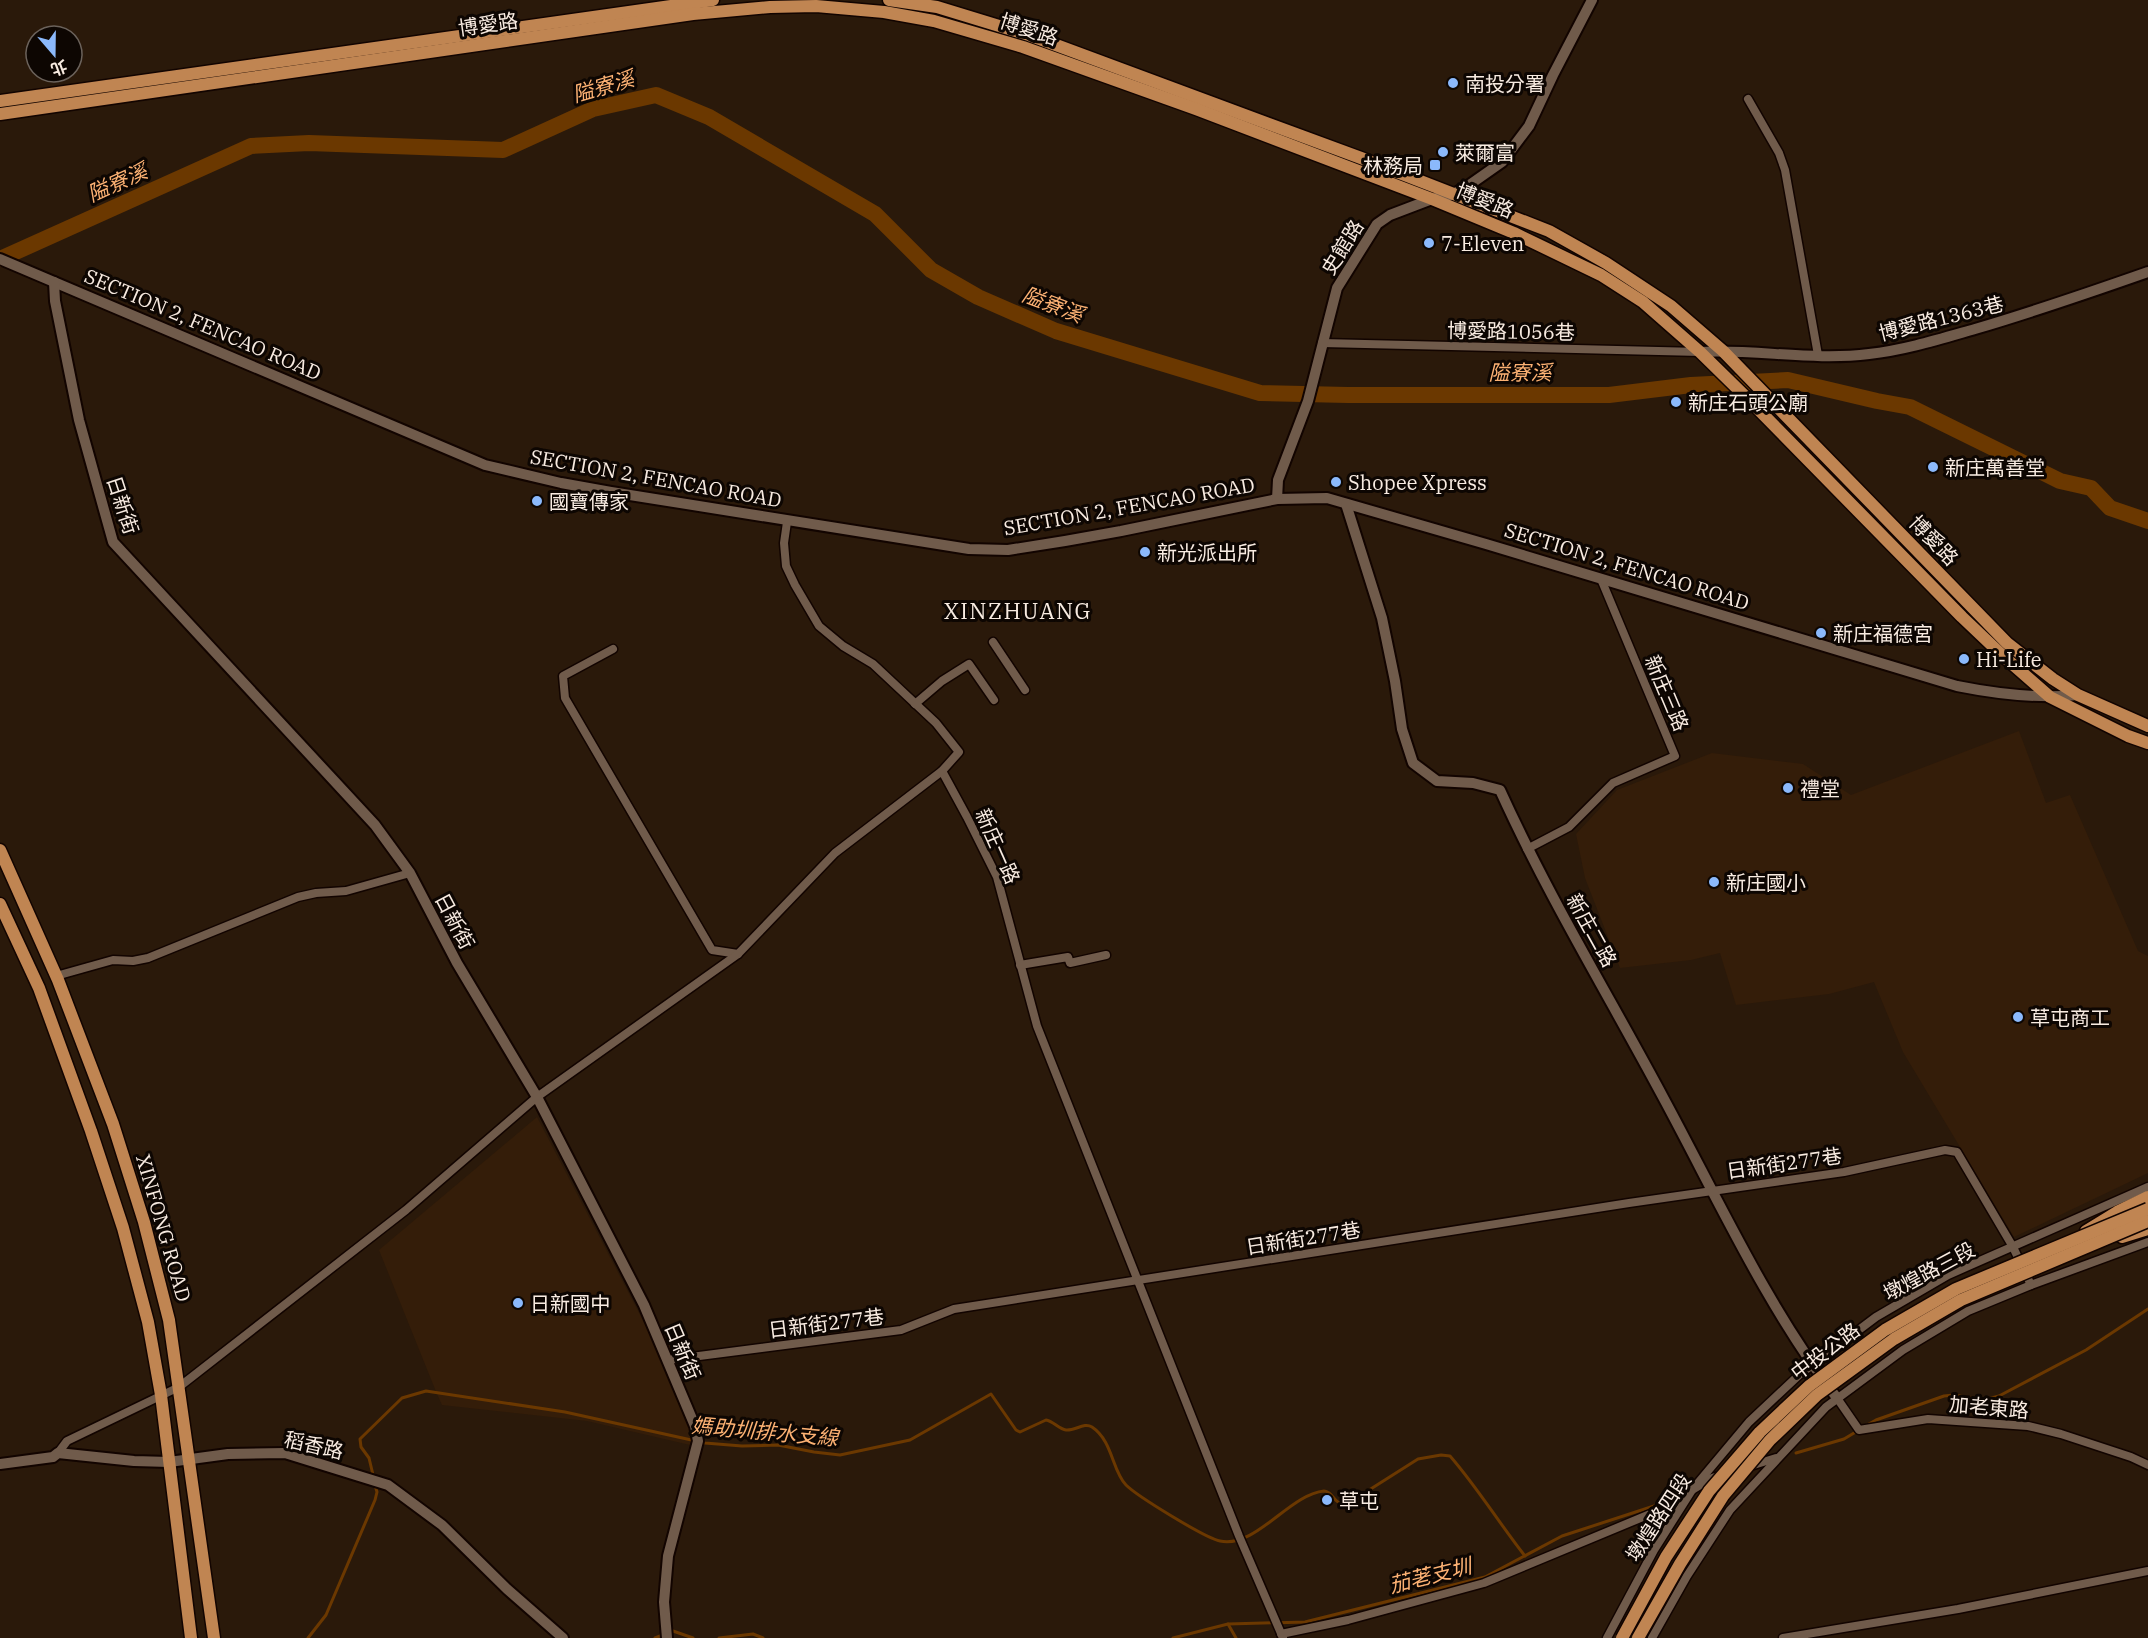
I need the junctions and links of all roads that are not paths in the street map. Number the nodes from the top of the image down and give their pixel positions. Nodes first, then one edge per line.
1 (713, 0) edge
2 (1592, 0) edge
3 (887, 4) edge
4 (937, 7) junction
5 (934, 21) junction
6 (1748, 99) dead end
7 (0, 100) edge
8 (0, 114) edge
9 (1451, 195) junction
10 (1432, 199) junction
11 (0, 259) edge
12 (2148, 272) edge
13 (54, 282) junction
14 (1321, 347) junction
15 (1722, 351) junction
16 (1700, 352) junction
17 (1818, 355) junction
18 (1277, 499) junction
19 (1346, 504) junction
20 (1888, 520) junction
21 (787, 522) junction
22 (1877, 531) junction
23 (1601, 579) junction
24 (993, 642) dead end
25 (613, 649) dead end
26 (1025, 690) dead end
27 (2078, 694) junction
28 (2050, 697) junction
29 (994, 700) dead end
30 (915, 704) junction
31 (2148, 726) edge
32 (2148, 743) edge
33 (942, 771) junction
34 (1527, 849) junction
35 (0, 850) edge
36 (410, 873) junction
37 (0, 904) edge
38 (738, 954) junction
39 (1106, 954) dead end
40 (1020, 965) junction
41 (56, 976) junction
42 (537, 1097) junction
43 (2148, 1187) edge
44 (1713, 1190) junction
45 (2148, 1197) edge
46 (2148, 1209) edge
47 (2148, 1221) edge
48 (2148, 1228) edge
49 (2067, 1242) junction
50 (2148, 1242) edge
51 (2013, 1247) junction
52 (2075, 1253) junction
53 (1138, 1280) junction
54 (2031, 1285) junction
55 (668, 1360) junction
56 (1812, 1365) junction
57 (179, 1387) junction
58 (160, 1395) junction
59 (1837, 1398) junction
60 (1749, 1422) joint
61 (58, 1453) junction
62 (1777, 1458) junction
63 (188, 1460) junction
64 (169, 1462) junction
65 (0, 1464) edge
66 (2148, 1465) edge
67 (1692, 1490) junction
68 (2148, 1571) edge
69 (1279, 1630) edge
70 (191, 1638) edge
71 (214, 1638) edge
72 (563, 1638) edge
73 (667, 1638) edge
74 (1607, 1638) edge
75 (1622, 1638) edge
76 (1638, 1638) edge
77 (1652, 1638) edge
78 (1782, 1638) edge

1 - 7 main road, 博愛路
2 - 9 street, 史館路
3 - 4 main road, 博愛路
3 - 5 main road, 博愛路
3 - 8 main road, 博愛路
4 - 5 main road
4 - 9 main road, 博愛路
5 - 10 main road, 博愛路
6 - 17 street
9 - 10 street, 史館路
9 - 15 main road, 博愛路
10 - 14 street, 史館路
10 - 16 main road, 博愛路
11 - 13 street, SECTION 2, FENCAO ROAD
12 - 17 street, 博愛路1363巷
13 - 21 street, SECTION 2, FENCAO ROAD
13 - 36 street, 日新街
14 - 16 street, 博愛路1056巷
14 - 18 street, 史館路
15 - 16 street, 博愛路1363巷
15 - 17 street, 博愛路1363巷
15 - 20 main road, 博愛路
16 - 22 main road, 博愛路
18 - 19 street, SECTION 2, FENCAO ROAD
18 - 21 street, SECTION 2, FENCAO ROAD
19 - 23 street, SECTION 2, FENCAO ROAD
19 - 34 street, 新庄二路
20 - 22 main road
20 - 27 main road, 博愛路
21 - 30 street
22 - 28 main road, 博愛路
23 - 28 street, SECTION 2, FENCAO ROAD
23 - 34 street, 新庄三路
24 - 26 street
25 - 38 street
27 - 28 street, SECTION 2, FENCAO ROAD
27 - 31 main road
28 - 32 main road, SECTION 2, FENCAO ROAD
29 - 30 street
30 - 33 street
33 - 38 street
33 - 40 street, 新庄一路
34 - 44 street, 新庄二路
35 - 41 main road, XINFONG ROAD
36 - 41 street
36 - 42 street, 日新街
37 - 58 main road, XINFONG ROAD
38 - 42 street
39 - 40 street
40 - 53 street, 新庄一路
41 - 57 main road, XINFONG ROAD
42 - 55 street, 日新街
42 - 57 street
43 - 51 street, 墩煌路三段
44 - 51 street, 日新街277巷
44 - 53 street, 日新街277巷
44 - 56 street, 新庄二路
45 - 49 main road, bridge
46 - 49 main road, 中投公路, bridge
47 - 52 main road, 中投公路, bridge
48 - 52 main road, bridge
49 - 75 main road, 中投公路, bridge
50 - 54 street
51 - 54 street
51 - 56 street, 墩煌路三段
52 - 76 main road, 中投公路, bridge
53 - 55 street, 日新街277巷
53 - 69 street, 新庄一路
54 - 59 street
55 - 73 street, 日新街
56 - 59 street, 新庄二路
56 - 60 street, 墩煌路三段
57 - 58 street
57 - 63 main road, XINFONG ROAD
58 - 61 street
58 - 64 main road, XINFONG ROAD
59 - 62 street
59 - 66 street, 加老東路
60 - 67 street, 墩煌路四段
61 - 64 street, 稻香路
61 - 65 street, 稻香路
62 - 67 street
62 - 77 street
63 - 64 street, 稻香路
63 - 71 main road, XINFONG ROAD
63 - 72 street, 稻香路
64 - 70 main road, XINFONG ROAD
67 - 69 street
67 - 74 street, 墩煌路四段
68 - 78 street

